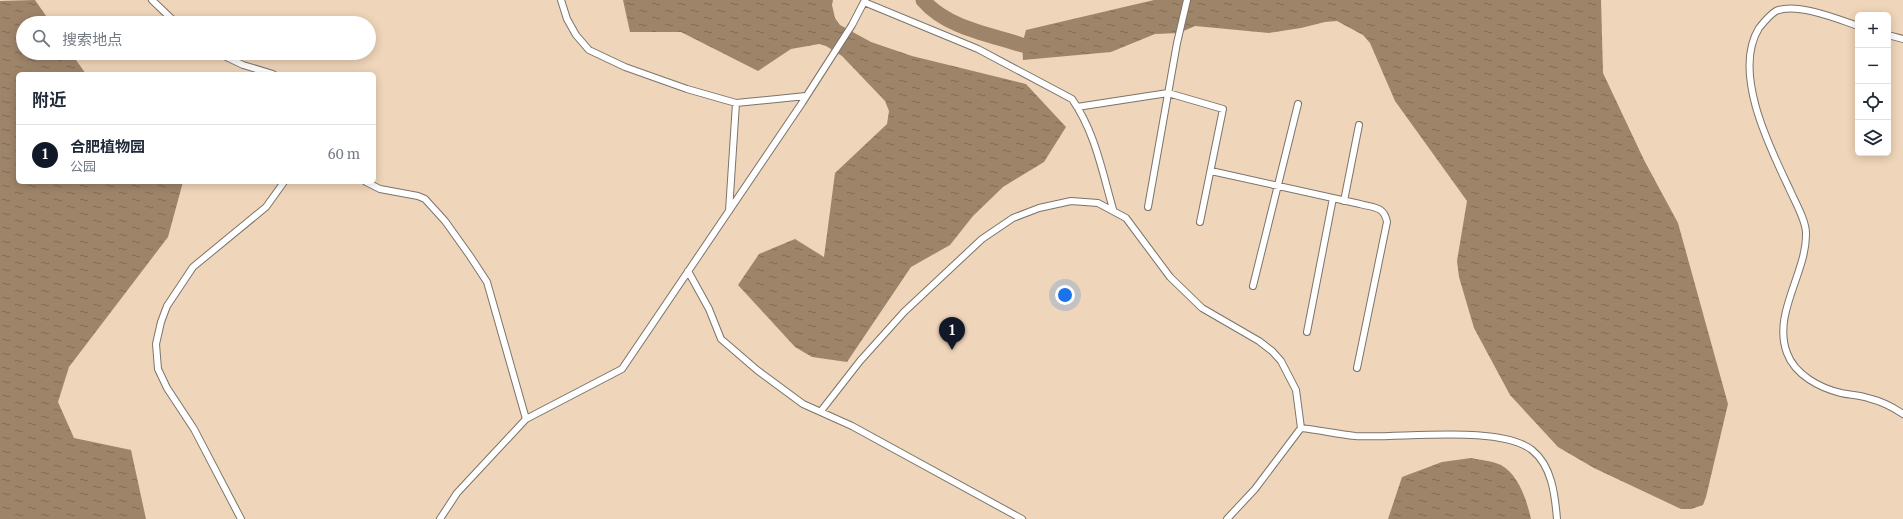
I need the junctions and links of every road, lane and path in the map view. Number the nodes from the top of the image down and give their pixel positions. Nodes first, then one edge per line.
1 (152, 0) edge
2 (561, 0) edge
3 (1187, 0) edge
4 (865, 1) edge
5 (169, 16) edge
6 (1855, 25) edge
7 (1891, 36) edge
8 (1903, 39) edge
9 (232, 60) edge
10 (266, 72) edge
11 (1168, 93) junction
12 (806, 96) junction
13 (736, 103) junction
14 (1298, 104) dead end
15 (1077, 107) junction
16 (1359, 125) dead end
17 (1210, 170) junction
18 (282, 184) edge
19 (370, 184) edge
20 (1279, 186) junction
21 (1333, 198) junction
22 (1344, 200) junction
23 (1148, 207) dead end
24 (1113, 209) junction
25 (729, 212) junction
26 (1200, 222) dead end
27 (688, 271) junction
28 (1253, 286) dead end
29 (1307, 332) dead end
30 (1357, 368) dead end
31 (821, 411) junction
32 (1903, 414) edge
33 (526, 419) junction
34 (1301, 428) junction
35 (241, 519) edge
36 (440, 519) edge
37 (1022, 519) edge
38 (1227, 519) edge
39 (1557, 519) edge

1 - 5 lane
2 - 13 lane
3 - 11 lane
4 - 12 lane
4 - 15 lane
6 - 32 lane
7 - 8 lane
9 - 10 lane
11 - 15 lane
11 - 17 lane
11 - 23 lane
12 - 13 lane
12 - 25 lane
13 - 25 lane
14 - 20 lane
15 - 24 lane
16 - 22 lane
17 - 20 lane
17 - 26 lane
18 - 35 lane
19 - 33 lane
20 - 21 lane
20 - 28 lane
21 - 22 lane
21 - 29 lane
22 - 30 lane
24 - 31 lane
24 - 34 lane
25 - 27 lane
27 - 31 lane
27 - 33 lane
31 - 37 lane
33 - 36 lane
34 - 38 lane
34 - 39 lane

